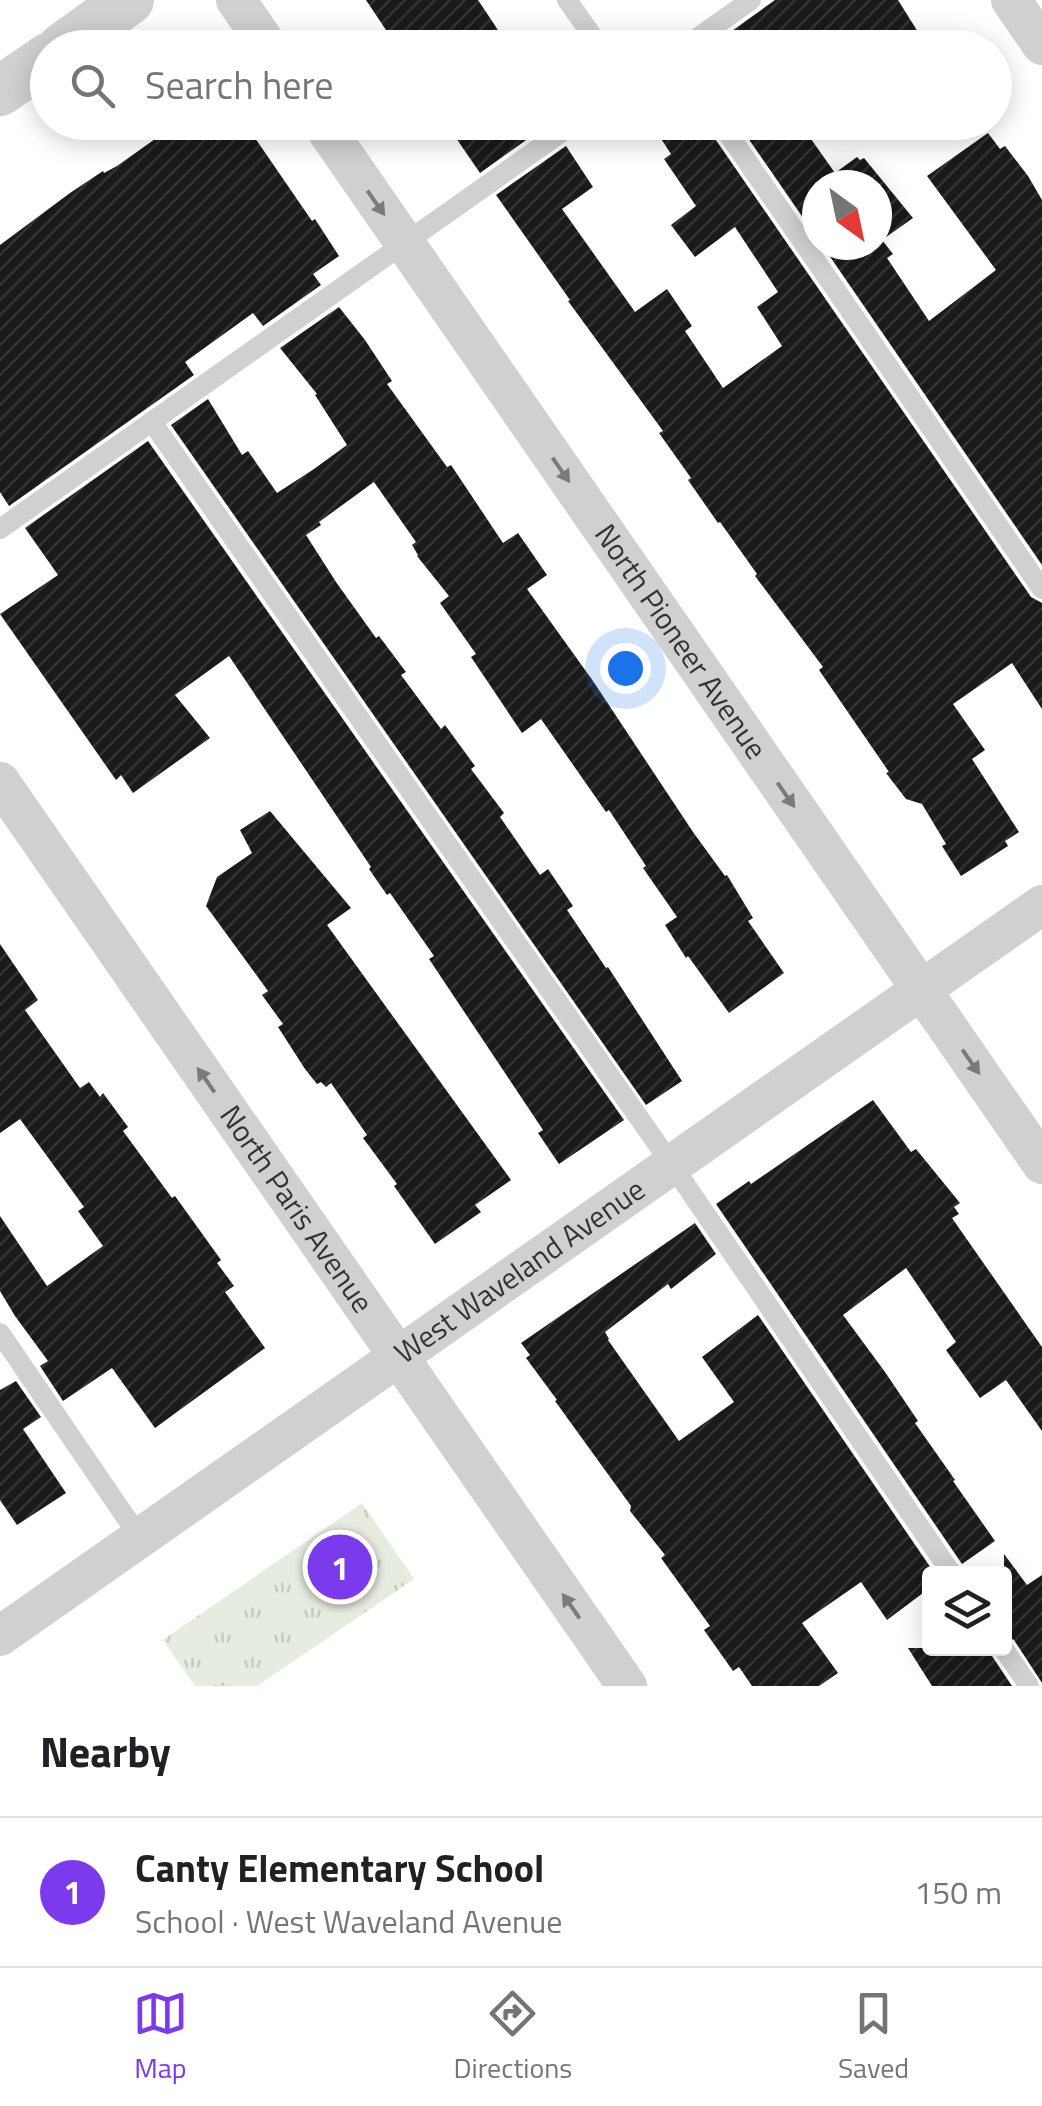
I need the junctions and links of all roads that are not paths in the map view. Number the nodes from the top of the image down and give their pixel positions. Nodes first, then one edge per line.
1 (129, 0) edge
2 (236, 0) edge
3 (567, 0) edge
4 (751, 0) edge
5 (1011, 0) edge
6 (87, 30) edge
7 (257, 30) edge
8 (588, 30) edge
9 (709, 30) edge
10 (1042, 44) edge
11 (30, 70) edge
12 (0, 91) edge
13 (333, 140) edge
14 (550, 140) edge
15 (732, 140) edge
16 (404, 243) junction
17 (152, 422) junction
18 (0, 528) edge
19 (1042, 588) edge
20 (0, 782) edge
21 (1042, 905) edge
22 (922, 990) junction
23 (1042, 1164) edge
24 (672, 1165) junction
25 (0, 1333) edge
26 (398, 1357) junction
27 (140, 1538) junction
28 (947, 1566) edge
29 (0, 1636) edge
30 (1009, 1656) edge
31 (626, 1686) edge
32 (1029, 1686) edge

1 - 6 street
2 - 7 street
3 - 8 lane
4 - 9 lane
5 - 10 street
11 - 12 street
13 -> 16 street, North Pioneer Avenue
14 - 16 lane
15 - 19 lane
16 - 17 lane
16 -> 22 street, North Pioneer Avenue
17 - 18 lane
17 - 24 lane
26 -> 20 street, North Paris Avenue
21 - 22 street, West Waveland Avenue
22 -> 23 street, North Pioneer Avenue
22 - 24 street, West Waveland Avenue
24 - 26 street, West Waveland Avenue
24 - 28 lane
25 - 27 lane
26 - 27 street, West Waveland Avenue
31 -> 26 street, North Paris Avenue
27 - 29 street, West Waveland Avenue
30 - 32 lane

